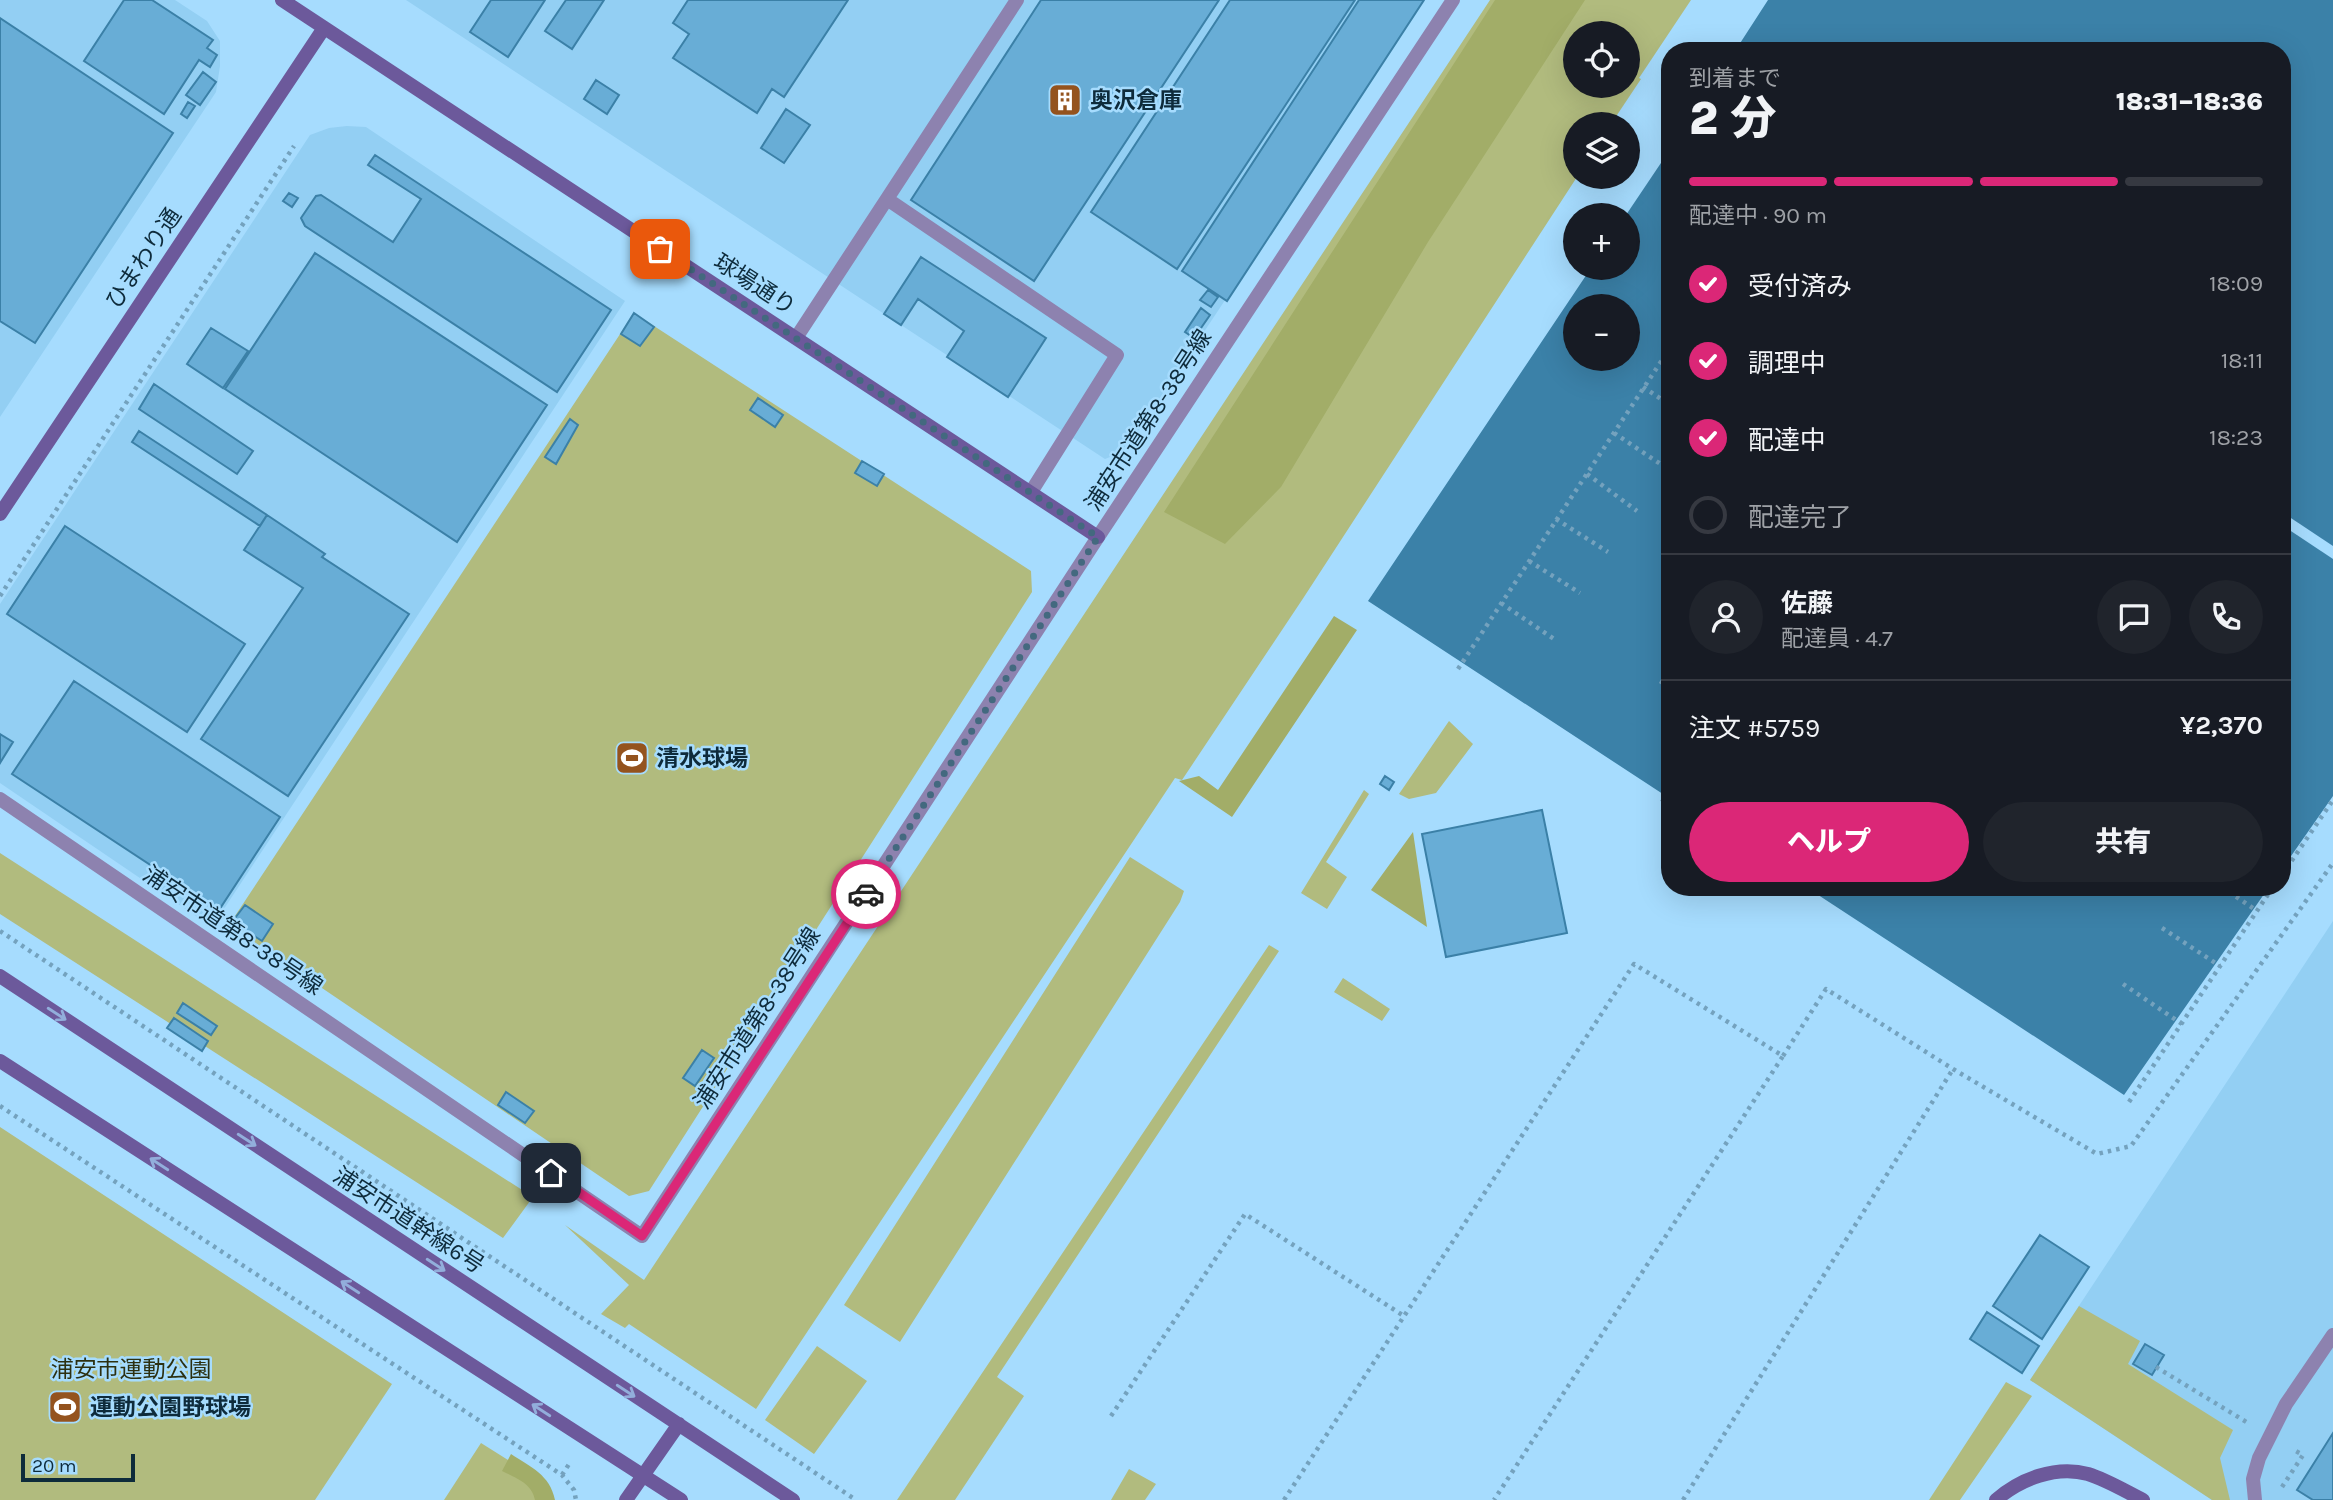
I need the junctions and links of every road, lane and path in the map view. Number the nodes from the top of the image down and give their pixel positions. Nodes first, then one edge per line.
1 (282, 0) edge
2 (1017, 0) edge
3 (1453, 0) edge
4 (324, 28) junction
5 (294, 146) dead end
6 (887, 199) junction
7 (796, 338) junction
8 (1661, 361) edge
9 (1643, 387) junction
10 (1661, 399) edge
11 (1614, 433) junction
12 (1661, 464) edge
13 (1587, 474) junction
14 (1031, 492) junction
15 (1637, 511) dead end
16 (0, 514) edge
17 (1556, 519) junction
18 (1098, 537) junction
19 (1608, 552) dead end
20 (1529, 561) junction
21 (1580, 593) dead end
22 (0, 596) edge
23 (1501, 603) junction
24 (1554, 639) dead end
25 (1458, 669) dead end
26 (0, 799) edge
27 (2333, 800) edge
28 (2291, 862) edge
29 (2333, 863) edge
30 (2235, 896) edge
31 (2267, 896) edge
32 (2257, 911) junction
33 (2162, 928) dead end
34 (0, 930) edge
35 (2220, 966) junction
36 (0, 976) edge
37 (2123, 984) dead end
38 (2182, 1024) junction
39 (1783, 1056) junction
40 (0, 1061) edge
41 (1953, 1069) junction
42 (2129, 1102) dead end
43 (0, 1106) edge
44 (1404, 1316) junction
45 (2333, 1335) edge
46 (1111, 1416) dead end
47 (679, 1424) junction
48 (643, 1475) junction
49 (576, 1500) edge
50 (626, 1500) edge
51 (681, 1500) edge
52 (793, 1500) edge
53 (856, 1500) edge
54 (1284, 1500) edge
55 (1494, 1500) edge
56 (1683, 1500) edge
57 (1996, 1500) edge
58 (2143, 1500) edge
59 (2255, 1500) edge

1 - 4 street, 球場通り
2 - 6 street
3 - 18 street, 浦安市道第8-38号線
4 - 7 street, 球場通り
4 - 16 street, ひまわり通
5 - 22 path
6 - 7 street
6 - 14 street
7 - 14 street, 球場通り
8 - 9 path
9 - 10 path
9 - 11 path
11 - 12 path
11 - 13 path
13 - 15 path
13 - 17 path
14 - 18 street, 球場通り
17 - 19 path
17 - 20 path
18 - 26 street, 浦安市道第8-38号線
20 - 21 path
20 - 23 path
23 - 24 path
23 - 25 path
27 - 28 path
29 - 41 path
30 - 32 path
31 - 32 path
32 - 35 path
33 - 35 path
34 - 53 path
35 - 38 path
36 -> 47 street, 浦安市道幹線6号
37 - 38 path
38 - 42 path
39 - 41 path
39 - 44 path
39 - 55 path
48 -> 40 street
41 - 56 path
43 - 49 path
44 - 46 path
44 - 54 path
45 - 59 street
47 - 48 street
47 - 52 street, 浦安市道幹線6号
48 - 50 street
48 - 51 street
57 - 58 street

